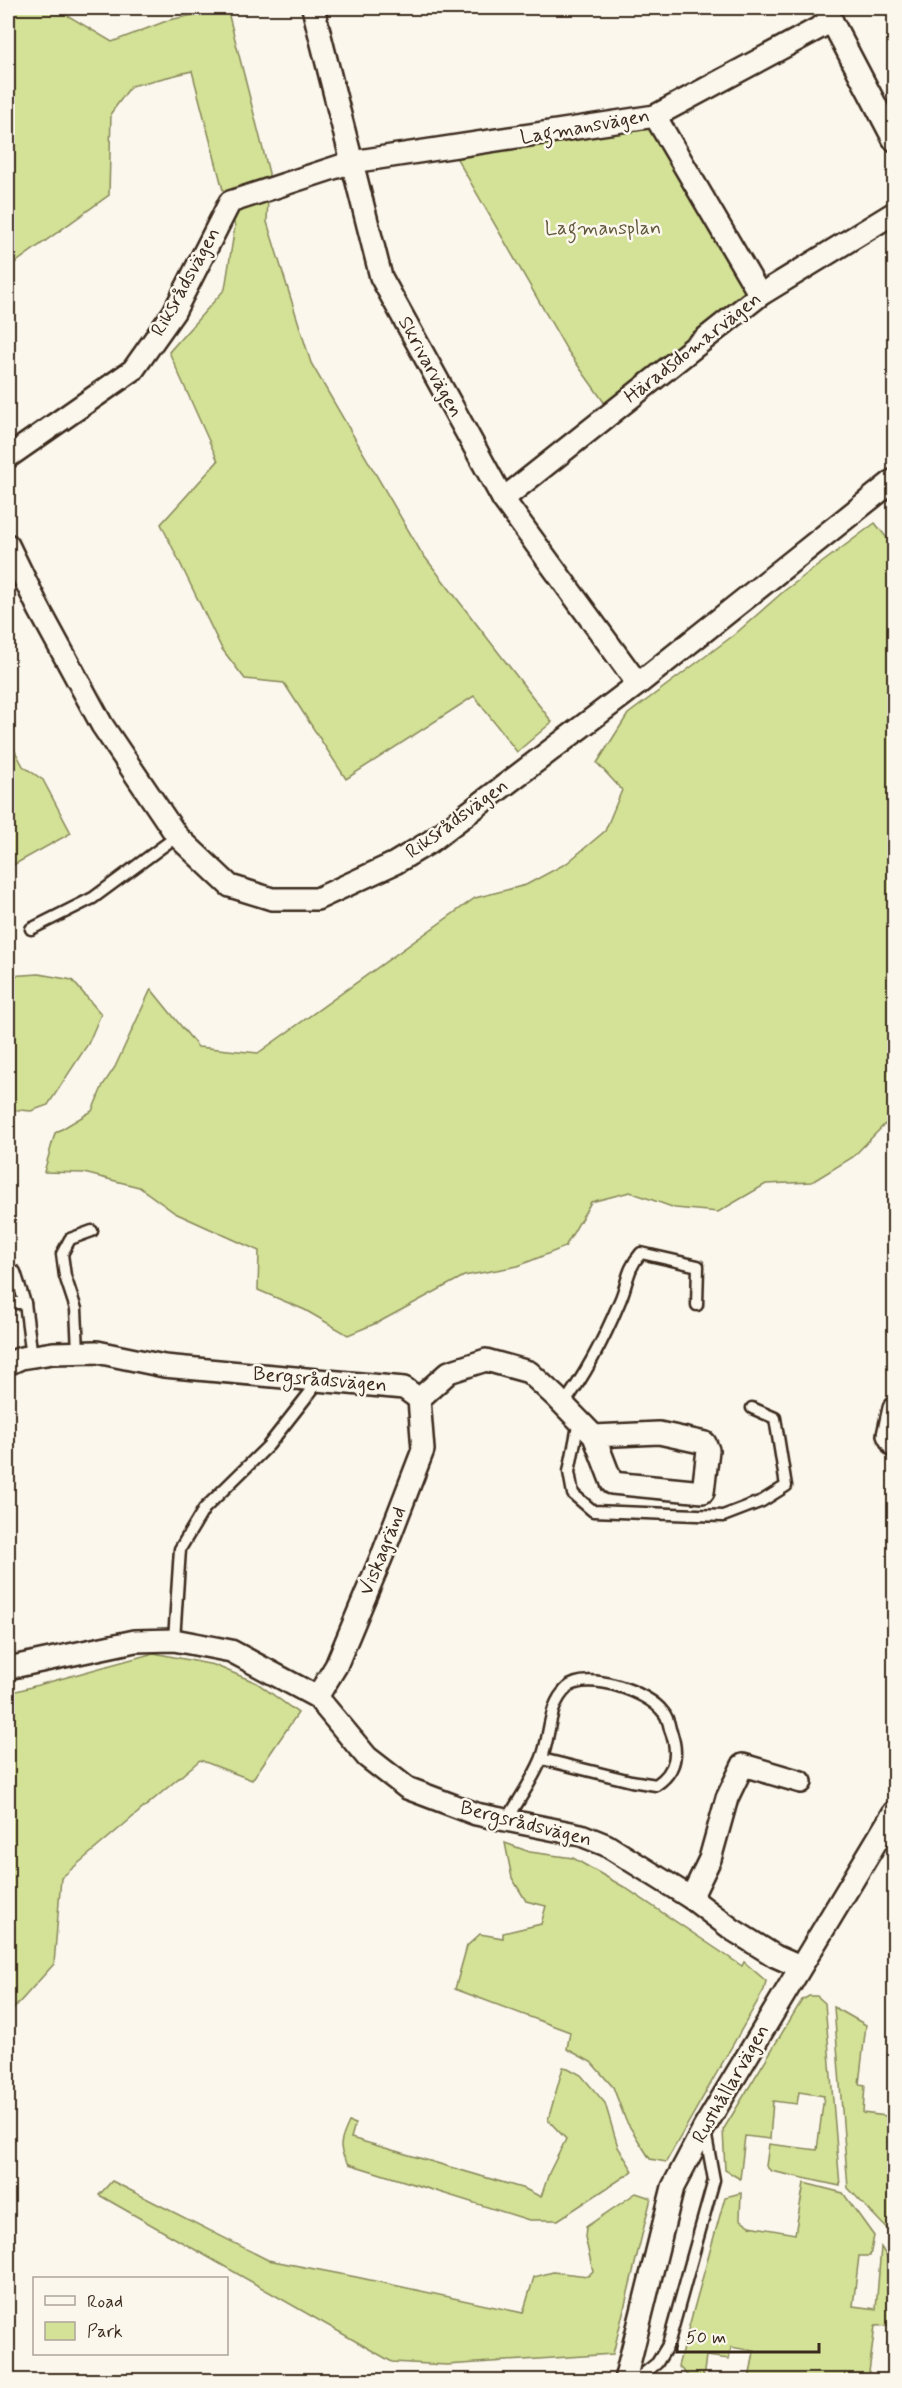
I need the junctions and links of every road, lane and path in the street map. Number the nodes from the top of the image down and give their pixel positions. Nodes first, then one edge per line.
1 (313, 8) edge
2 (828, 14) edge
3 (655, 116) junction
4 (894, 140) edge
5 (352, 162) junction
6 (894, 213) edge
7 (760, 295) junction
8 (8, 457) edge
9 (894, 480) edge
10 (503, 500) junction
11 (8, 545) edge
12 (638, 684) junction
13 (177, 836) junction
14 (31, 928) dead end
15 (92, 1231) dead end
16 (15, 1272) dead end
17 (8, 1303) edge
18 (25, 1303) junction
19 (697, 1305) dead end
20 (78, 1351) junction
21 (32, 1357) junction
22 (8, 1365) edge
23 (319, 1380) junction
24 (419, 1398) junction
25 (563, 1405) junction
26 (752, 1408) dead end
27 (894, 1408) edge
28 (586, 1428) junction
29 (894, 1446) edge
30 (174, 1640) junction
31 (8, 1668) edge
32 (317, 1697) junction
33 (542, 1759) junction
34 (801, 1782) dead end
35 (894, 1812) edge
36 (507, 1820) junction
37 (691, 1898) junction
38 (800, 1967) junction
39 (704, 2128) junction
40 (625, 2380) edge
41 (636, 2380) edge

1 - 5 street, Skrivarvägen
2 - 3 street, Lagmansvägen
2 - 4 street
3 - 5 street, Lagmansvägen
3 - 7 street
5 - 8 street, Riksrådsvägen
5 - 10 street, Skrivarvägen
6 - 7 street, Häradsdomarvägen
7 - 10 street, Häradsdomarvägen
9 - 12 street, Riksrådsvägen
10 - 12 street, Skrivarvägen
11 - 13 street, Riksrådsvägen
12 - 13 street, Riksrådsvägen
13 - 14 lane
15 - 20 lane
16 - 18 lane
17 - 18 lane
18 - 21 lane
19 - 25 lane
20 - 21 street, Bergsrådsvägen
20 - 23 street, Bergsrådsvägen
21 - 22 street, Bergsrådsvägen
23 - 24 street, Bergsrådsvägen
23 - 30 lane
24 - 25 street
24 - 32 street, Viskagränd
25 - 28 street
26 - 28 lane
27 - 29 street
28 - 28 street
30 - 31 street, Bergsrådsvägen
30 - 32 street, Bergsrådsvägen
32 - 36 street, Bergsrådsvägen
33 - 33 lane
33 - 36 lane
34 - 37 street
35 - 38 street, Rusthållarvägen
36 - 37 street, Bergsrådsvägen
37 - 38 street, Bergsrådsvägen
38 - 39 street, Rusthållarvägen
39 - 40 street, Rusthållarvägen
39 - 41 lane

